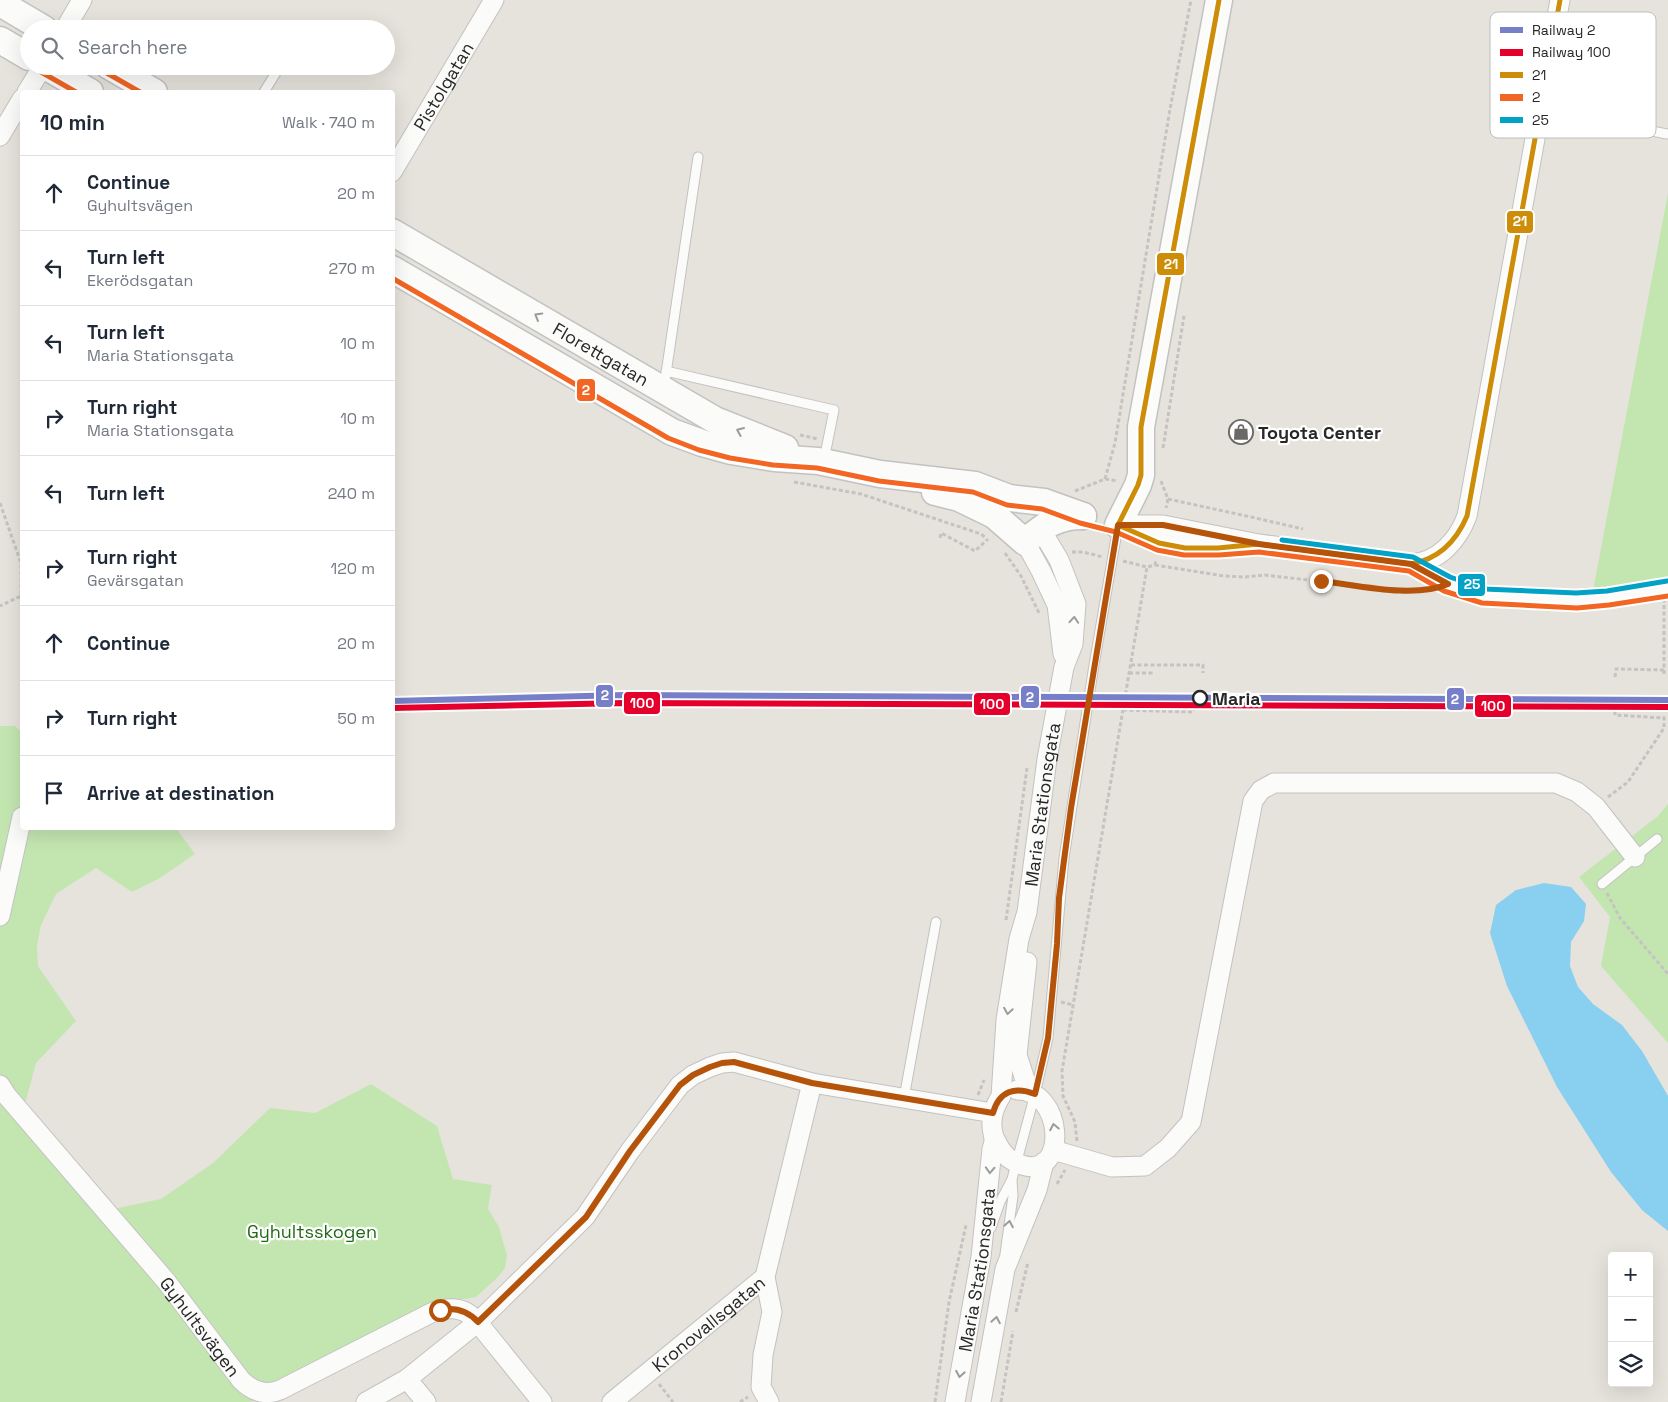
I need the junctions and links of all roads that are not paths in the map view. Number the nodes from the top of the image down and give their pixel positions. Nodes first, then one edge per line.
1 (82, 0) edge
2 (494, 0) edge
3 (1219, 0) edge
4 (0, 3) edge
5 (29, 20) edge
6 (70, 20) edge
7 (0, 40) edge
8 (20, 52) edge
9 (38, 75) edge
10 (60, 75) edge
11 (125, 75) edge
12 (275, 75) edge
13 (27, 90) edge
14 (86, 90) edge
15 (151, 90) edge
16 (268, 90) edge
17 (20, 102) edge
18 (0, 136) edge
19 (1535, 138) edge
20 (698, 157) dead end
21 (395, 167) edge
22 (395, 234) edge
23 (395, 272) edge
24 (665, 380) junction
25 (823, 454) junction
26 (995, 516) junction
27 (1082, 516) junction
28 (1118, 525) junction
29 (1023, 540) junction
30 (1411, 564) junction
31 (1666, 592) edge
32 (1064, 667) junction
33 (20, 826) edge
34 (1657, 839) dead end
35 (1635, 856) junction
36 (1602, 884) road end
37 (1027, 912) junction
38 (0, 916) edge
39 (936, 922) dead end
40 (812, 1083) junction
41 (0, 1085) edge
42 (1032, 1093) junction
43 (904, 1098) junction
44 (990, 1106) junction
45 (995, 1139) junction
46 (1048, 1156) junction
47 (1014, 1171) junction
48 (981, 1257) junction
49 (1005, 1270) junction
50 (765, 1276) junction
51 (478, 1322) junction
52 (407, 1379) junction
53 (366, 1402) edge
54 (426, 1402) edge
55 (542, 1402) edge
56 (612, 1402) edge
57 (769, 1402) edge
58 (955, 1402) edge
59 (981, 1402) edge

1 - 6 street
2 - 21 street, Pistolgatan
3 - 28 street
4 - 5 street
7 - 8 street
9 - 13 street
10 - 14 street
11 - 15 street
12 - 16 lane
17 - 18 street
19 - 30 street
20 - 24 lane
24 -> 22 street, Florettgatan
23 - 25 street, Florettgatan
25 -> 24 street, Florettgatan
24 - 25 lane
25 - 26 street, Florettgatan
26 - 27 street, Florettgatan
26 - 29 street, Maria Stationsgata
27 - 28 street, Florettgatan
27 - 29 street
28 - 30 street
28 - 42 lane
29 - 32 street, Maria Stationsgata
32 -> 29 street, Maria Stationsgata
30 - 31 lane
32 - 37 street, Maria Stationsgata
33 - 38 street
34 - 35 lane
35 - 36 lane
35 - 46 street
37 - 42 street, Maria Stationsgata
37 -> 44 street, Maria Stationsgata
39 - 43 lane
40 - 43 street
40 - 50 street, Kronovallsgatan
40 - 51 street
41 - 51 street, Gyhultsvägen
42 - 44 street
46 -> 42 street, Maria Stationsgata
42 - 47 lane
43 - 44 street
44 - 45 street, Maria Stationsgata
45 - 47 street
45 -> 48 street, Maria Stationsgata
46 - 47 street
46 - 49 street, Maria Stationsgata
47 - 48 lane
49 -> 47 lane
48 -> 58 street, Maria Stationsgata
59 -> 49 street, Maria Stationsgata
50 - 56 street, Kronovallsgatan
50 - 57 street
51 - 52 street
51 - 55 street, Gyhultsvägen
52 - 53 street
52 - 54 street

